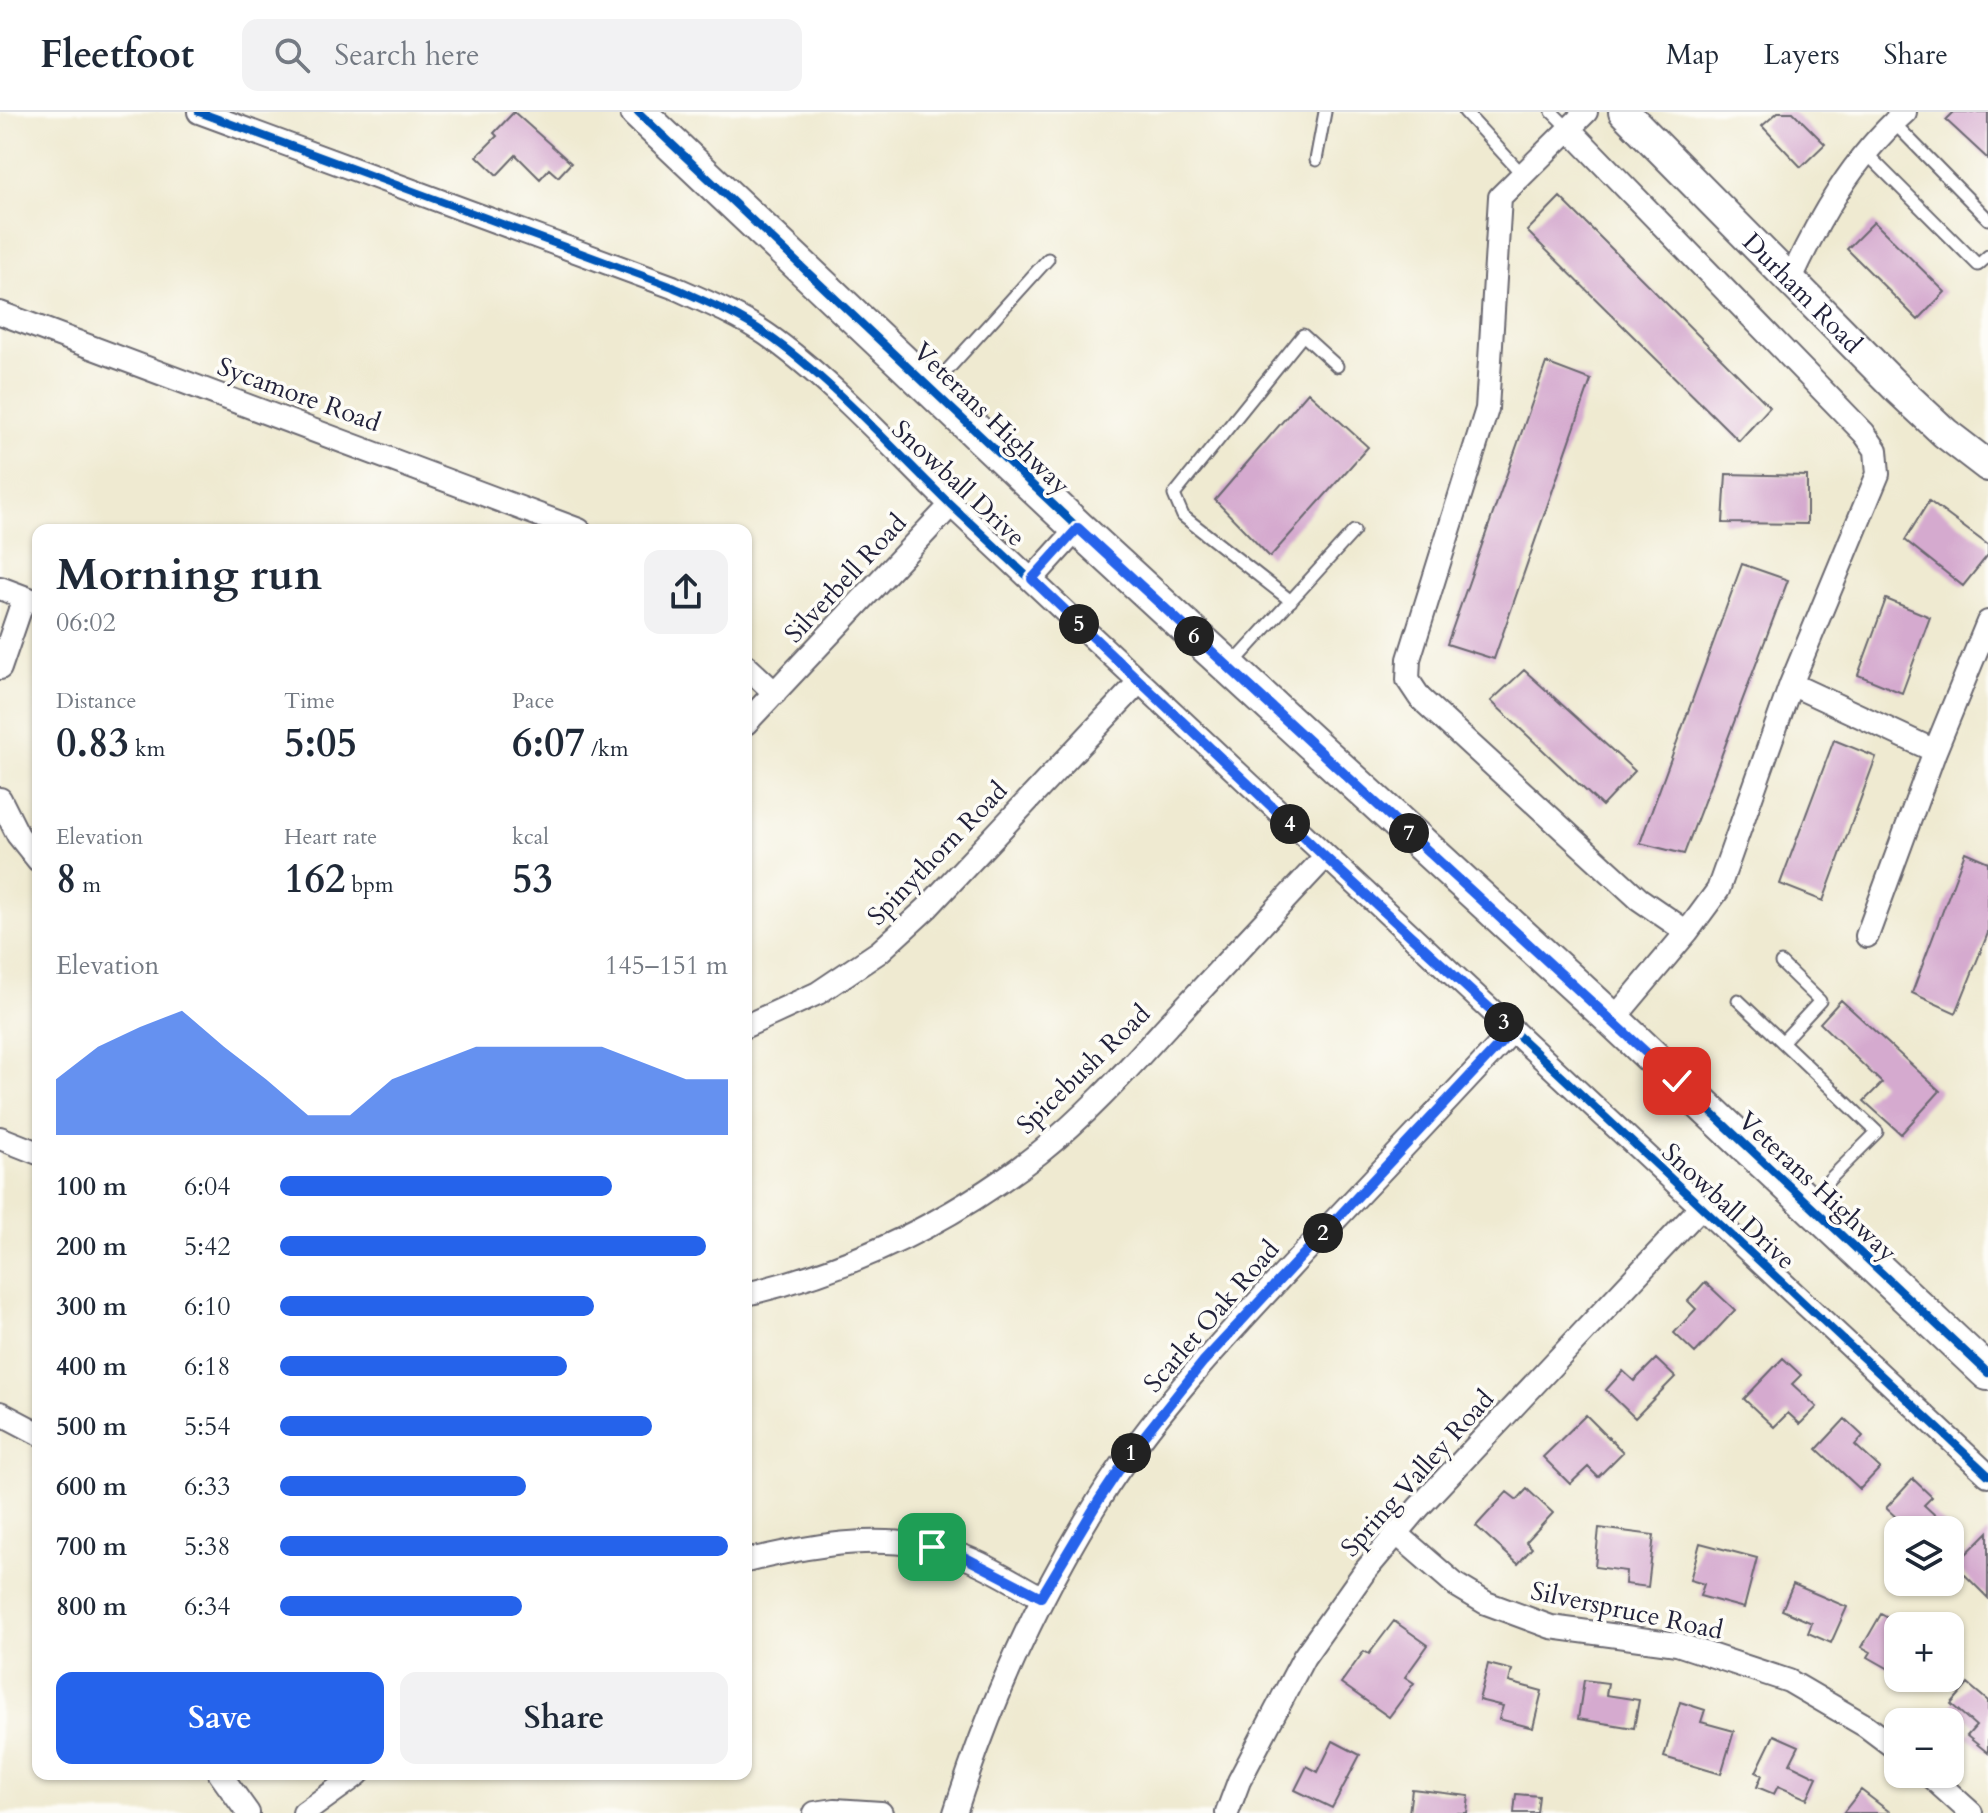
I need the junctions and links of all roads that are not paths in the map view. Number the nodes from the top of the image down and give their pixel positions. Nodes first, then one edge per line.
1 (199, 112) edge
2 (638, 112) edge
3 (1325, 112) edge
4 (1465, 112) edge
5 (1552, 112) edge
6 (1586, 112) edge
7 (1624, 112) edge
8 (1899, 117) edge
9 (1570, 130) junction
10 (1866, 153) junction
11 (1316, 160) dead end
12 (1523, 175) junction
13 (1988, 219) edge
14 (1988, 256) edge
15 (1048, 259) dead end
16 (1790, 281) junction
17 (0, 313) edge
18 (1337, 366) dead end
19 (931, 387) junction
20 (1988, 466) edge
21 (951, 505) junction
22 (563, 524) edge
23 (1078, 528) junction
24 (1354, 531) dead end
25 (1032, 579) junction
26 (0, 588) edge
27 (31, 600) edge
28 (1291, 601) junction
29 (1988, 622) edge
30 (0, 668) edge
31 (1229, 668) junction
32 (752, 672) edge
33 (1139, 682) junction
34 (1791, 684) junction
35 (775, 693) junction
36 (752, 717) edge
37 (1935, 751) junction
38 (0, 799) edge
39 (32, 852) edge
40 (1325, 857) junction
41 (1687, 932) junction
42 (1867, 936) dead end
43 (1781, 963) dead end
44 (1738, 1000) dead end
45 (1613, 1020) junction
46 (752, 1023) edge
47 (1513, 1030) junction
48 (1782, 1042) junction
49 (0, 1138) edge
50 (32, 1151) edge
51 (1807, 1202) junction
52 (1701, 1207) junction
53 (752, 1293) edge
54 (1988, 1373) edge
55 (0, 1413) edge
56 (32, 1430) edge
57 (1988, 1475) edge
58 (1396, 1533) junction
59 (752, 1560) edge
60 (1041, 1597) junction
61 (1884, 1740) edge
62 (224, 1780) edge
63 (350, 1780) edge
64 (1943, 1788) edge
65 (248, 1813) edge
66 (304, 1813) edge
67 (815, 1813) edge
68 (881, 1813) edge
69 (955, 1813) edge
70 (1227, 1813) edge
71 (1971, 1813) edge

1 - 21 street, Snowball Drive
2 - 19 main road, Veterans Highway
3 - 11 lane
4 - 12 lane
5 - 9 lane
6 - 9 street
7 - 16 main road, Durham Road
8 - 10 street
8 - 13 lane
9 - 12 street
9 - 34 street
10 - 14 lane
10 - 16 street
12 - 41 street
15 - 19 lane
16 - 20 main road, Durham Road
17 - 22 street, Sycamore Road
18 - 28 lane
19 - 23 main road, Veterans Highway
21 - 25 street, Snowball Drive
21 - 35 street, Silverbell Road
23 - 25 street
23 - 31 main road, Veterans Highway
24 - 28 lane
25 - 33 street, Snowball Drive
26 - 27 street
27 - 30 street
28 - 31 lane
29 - 37 street
31 - 45 main road, Veterans Highway
32 - 35 street
33 - 40 street, Snowball Drive
33 - 46 street, Spinythorn Road
34 - 37 street
34 - 41 street
35 - 36 street, Silverbell Road
37 - 42 street
38 - 39 street
40 - 47 street, Snowball Drive
40 - 53 street, Spicebush Road
41 - 45 street
43 - 48 lane
44 - 48 lane
45 - 51 main road, Veterans Highway
47 - 52 street, Snowball Drive
47 - 60 street, Scarlet Oak Road
48 - 51 lane
49 - 50 street
51 - 54 main road, Veterans Highway
52 - 57 street, Snowball Drive
52 - 58 street, Spring Valley Road
55 - 56 street
58 - 61 street, Silverspruce Road
58 - 70 street, Spring Valley Road
59 - 60 street
60 - 69 street, Scarlet Oak Road
62 - 65 street
63 - 66 street
64 - 71 street
67 - 68 street

